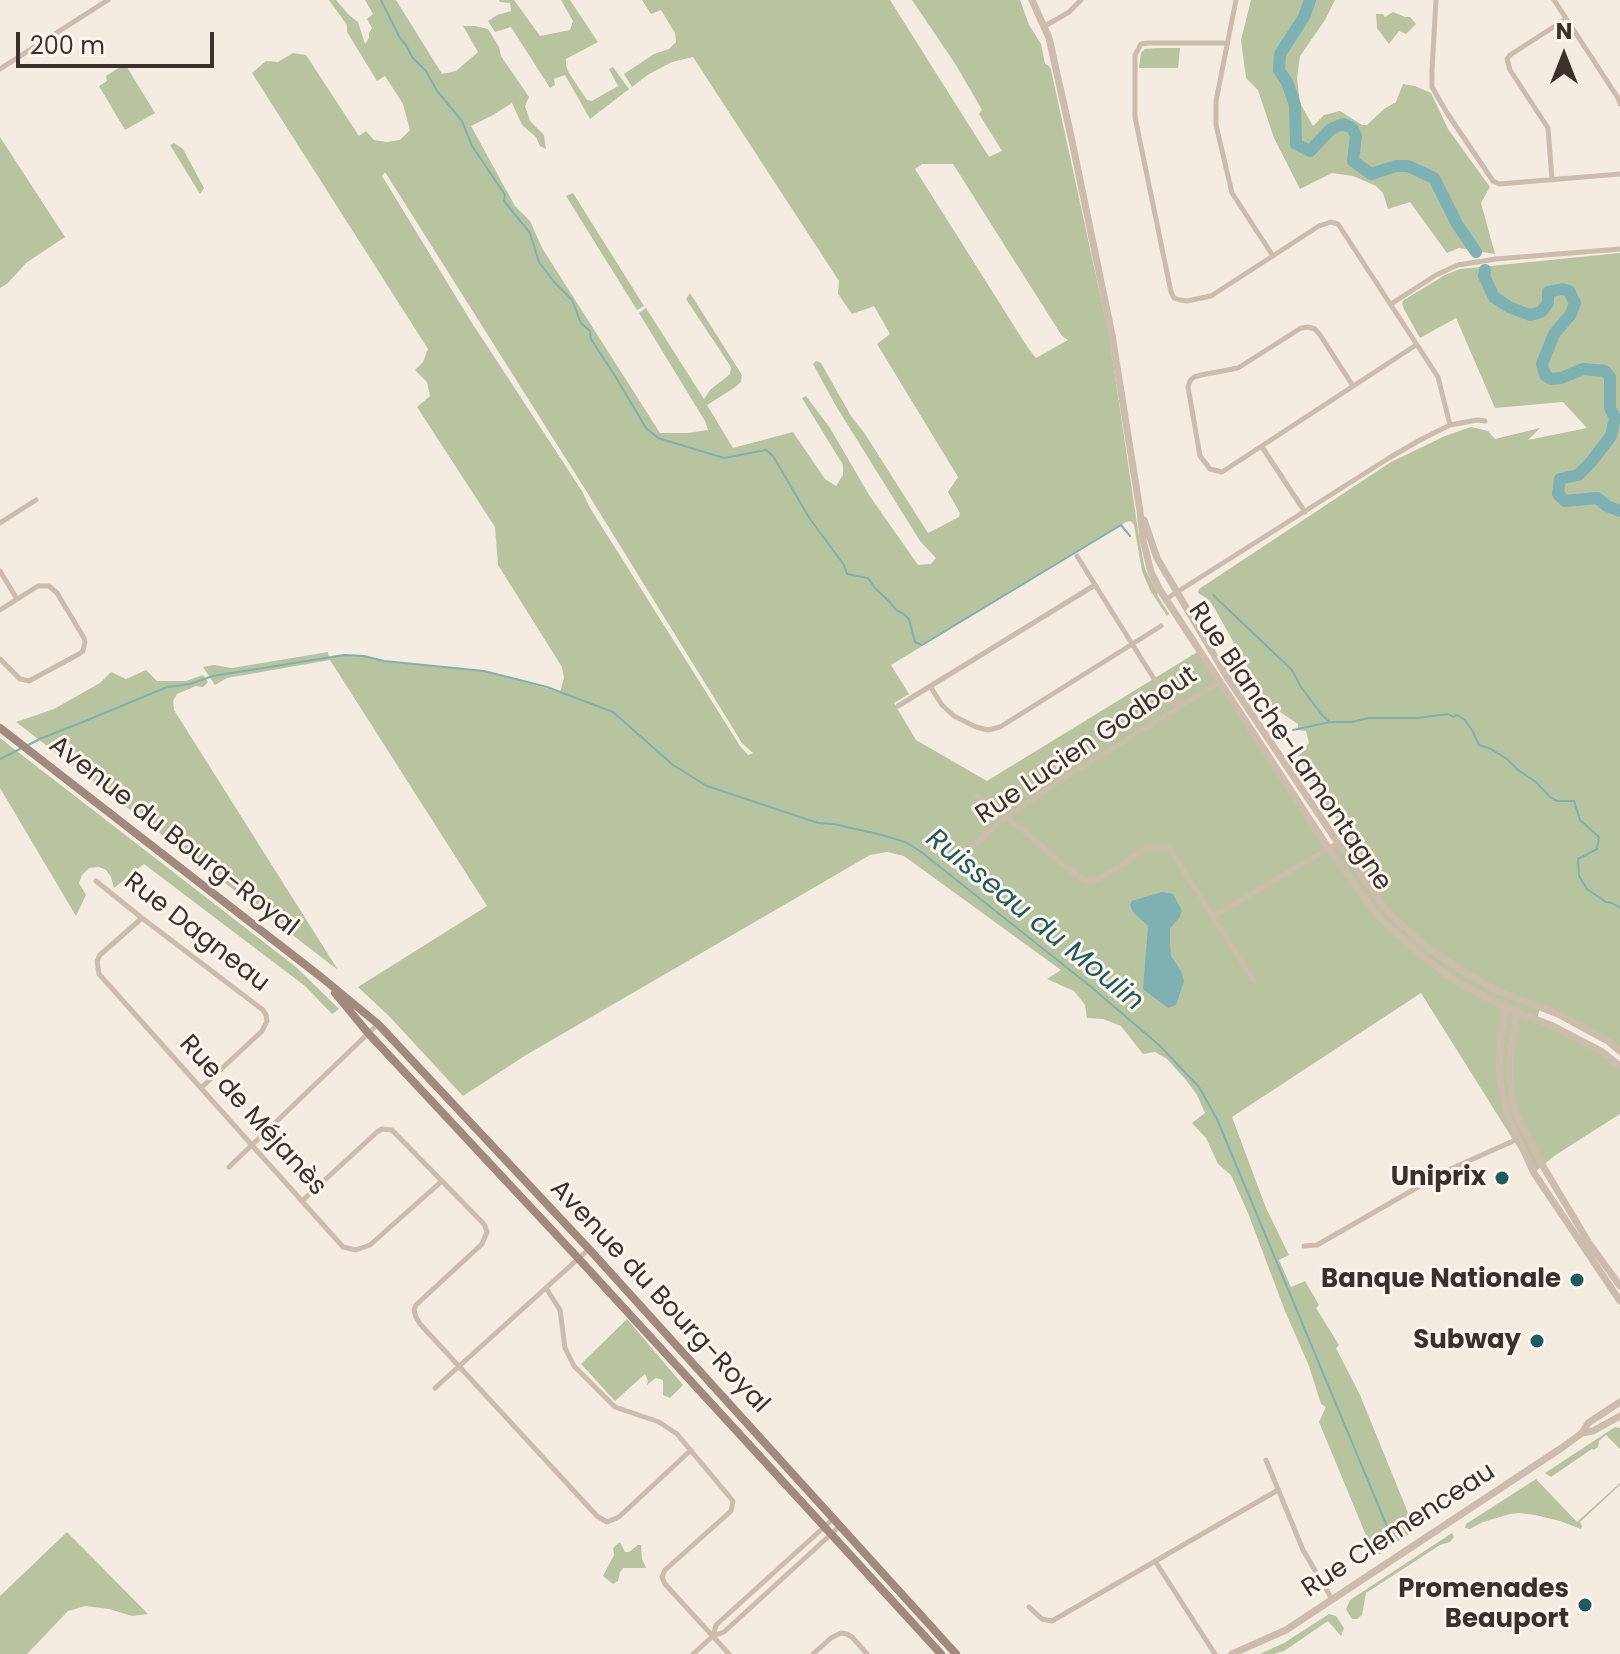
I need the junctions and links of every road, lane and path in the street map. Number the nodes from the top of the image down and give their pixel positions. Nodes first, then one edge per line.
1 (108, 0) edge
2 (1032, 0) edge
3 (1081, 0) edge
4 (1236, 0) edge
5 (1436, 0) edge
6 (1554, 0) edge
7 (1566, 19) junction
8 (1045, 26) junction
9 (1227, 43) junction
10 (0, 69) edge
11 (1620, 104) edge
12 (1620, 174) edge
13 (1552, 180) junction
14 (1620, 249) edge
15 (1273, 256) junction
16 (1391, 304) junction
17 (1416, 345) junction
18 (1353, 386) junction
19 (1485, 421) dead end
20 (1450, 425) junction
21 (1262, 447) junction
22 (36, 500) dead end
23 (1140, 511) junction
24 (1305, 512) junction
25 (0, 523) edge
26 (1077, 556) dead end
27 (0, 571) edge
28 (1095, 585) junction
29 (1176, 592) junction
30 (17, 599) junction
31 (1166, 599) junction
32 (0, 610) edge
33 (1161, 626) dead end
34 (1133, 644) junction
35 (0, 659) edge
36 (1227, 677) junction
37 (1219, 682) junction
38 (930, 686) junction
39 (1183, 703) junction
40 (898, 706) dead end
41 (0, 728) edge
42 (977, 796) dead end
43 (1007, 817) junction
44 (1338, 843) junction
45 (969, 849) dead end
46 (1329, 849) junction
47 (96, 881) dead end
48 (1214, 916) junction
49 (142, 918) junction
50 (321, 977) junction
51 (1254, 981) dead end
52 (1507, 995) junction
53 (1519, 1000) junction
54 (1504, 1007) junction
55 (1517, 1012) junction
56 (378, 1024) junction
57 (368, 1033) junction
58 (1620, 1051) edge
59 (1620, 1066) edge
60 (201, 1088) junction
61 (1528, 1135) junction
62 (1517, 1140) junction
63 (252, 1145) junction
64 (229, 1167) dead end
65 (442, 1181) junction
66 (302, 1201) junction
67 (1304, 1246) dead end
68 (589, 1249) junction
69 (578, 1258) junction
70 (1620, 1286) edge
71 (546, 1288) junction
72 (1620, 1301) edge
73 (459, 1366) junction
74 (435, 1388) dead end
75 (1619, 1405) edge
76 (1620, 1416) edge
77 (1582, 1433) junction
78 (691, 1450) junction
79 (1266, 1460) dead end
80 (1278, 1490) junction
81 (837, 1522) junction
82 (827, 1531) junction
83 (1155, 1561) junction
84 (1332, 1599) junction
85 (1029, 1607) dead end
86 (713, 1636) junction
87 (693, 1654) edge
88 (729, 1654) edge
89 (813, 1654) edge
90 (867, 1654) edge
91 (941, 1654) edge
92 (956, 1654) edge
93 (1215, 1654) edge
94 (1232, 1654) edge

1 - 10 street
2 - 8 street, Rue Blanche-Lamontagne
3 - 8 street
4 - 9 street
5 - 13 street
6 - 7 street
7 - 11 street
7 - 13 street
8 - 23 street, Rue Blanche-Lamontagne
9 - 15 street
9 - 15 street
12 - 13 street
14 - 16 street
15 - 16 street
16 - 17 street
17 - 18 street
17 - 20 street
18 - 21 street
18 - 21 street
19 - 20 street
20 - 24 street
21 - 24 street
22 - 25 street
23 - 29 street, Rue Blanche-Lamontagne
23 - 31 street, Rue Blanche-Lamontagne
24 - 29 street
26 - 28 street
27 - 30 street
28 - 34 street
28 - 38 street
29 - 31 street
29 - 36 street, Rue Blanche-Lamontagne
30 - 32 street
30 - 35 street
31 - 37 street, Rue Blanche-Lamontagne
33 - 34 street
34 - 38 street
34 - 39 street
36 - 37 street, Rue Lucien Godbout
36 - 44 street, Rue Blanche-Lamontagne
37 - 39 street, Rue Lucien Godbout
37 - 46 street, Rue Blanche-Lamontagne
38 - 40 street
39 - 43 street, Rue Lucien Godbout
41 - 50 main road, Avenue du Bourg-Royal
42 - 43 street
43 - 45 street, Rue Lucien Godbout
43 - 48 street
44 - 46 street
44 - 52 street, Rue Blanche-Lamontagne
46 - 48 street
46 - 54 street, Rue Blanche-Lamontagne
47 - 49 street, Rue Dagneau
48 - 51 street
49 - 60 street, Rue de Méjanès
49 - 60 street, Rue Dagneau
50 - 56 main road, Avenue du Bourg-Royal
50 - 57 main road, Avenue du Bourg-Royal
52 - 53 street, Rue Blanche-Lamontagne
52 - 54 street
53 - 55 street
53 - 58 street, Rue Blanche-Lamontagne
54 - 55 street, Rue Blanche-Lamontagne
54 - 62 street
55 - 59 street, Rue Blanche-Lamontagne
55 - 61 street
56 - 57 street
56 - 68 main road, Avenue du Bourg-Royal
57 - 63 street
57 - 69 main road, Avenue du Bourg-Royal
60 - 63 street, Rue de Méjanès
61 - 62 street
61 - 70 street
62 - 67 street
62 - 72 street
63 - 64 street
63 - 66 street, Rue de Méjanès
65 - 66 street, Rue de Méjanès
65 - 66 street
65 - 73 street
68 - 69 street
68 - 81 main road, Avenue du Bourg-Royal
69 - 71 street
69 - 82 main road, Avenue du Bourg-Royal
71 - 73 street
71 - 78 street
73 - 74 street
73 - 78 street
75 - 77 street, Rue Clemenceau
76 - 77 street, Rue Clemenceau
77 - 84 street, Rue Clemenceau
78 - 86 street
79 - 80 street
80 - 83 street
80 - 84 street
81 - 82 street
81 - 82 street
81 - 92 main road, Avenue du Bourg-Royal
82 - 86 street
82 - 86 street
82 - 91 main road, Avenue du Bourg-Royal
83 - 85 street
83 - 93 street
84 - 94 street, Rue Clemenceau
86 - 87 street
86 - 88 street
89 - 90 street

